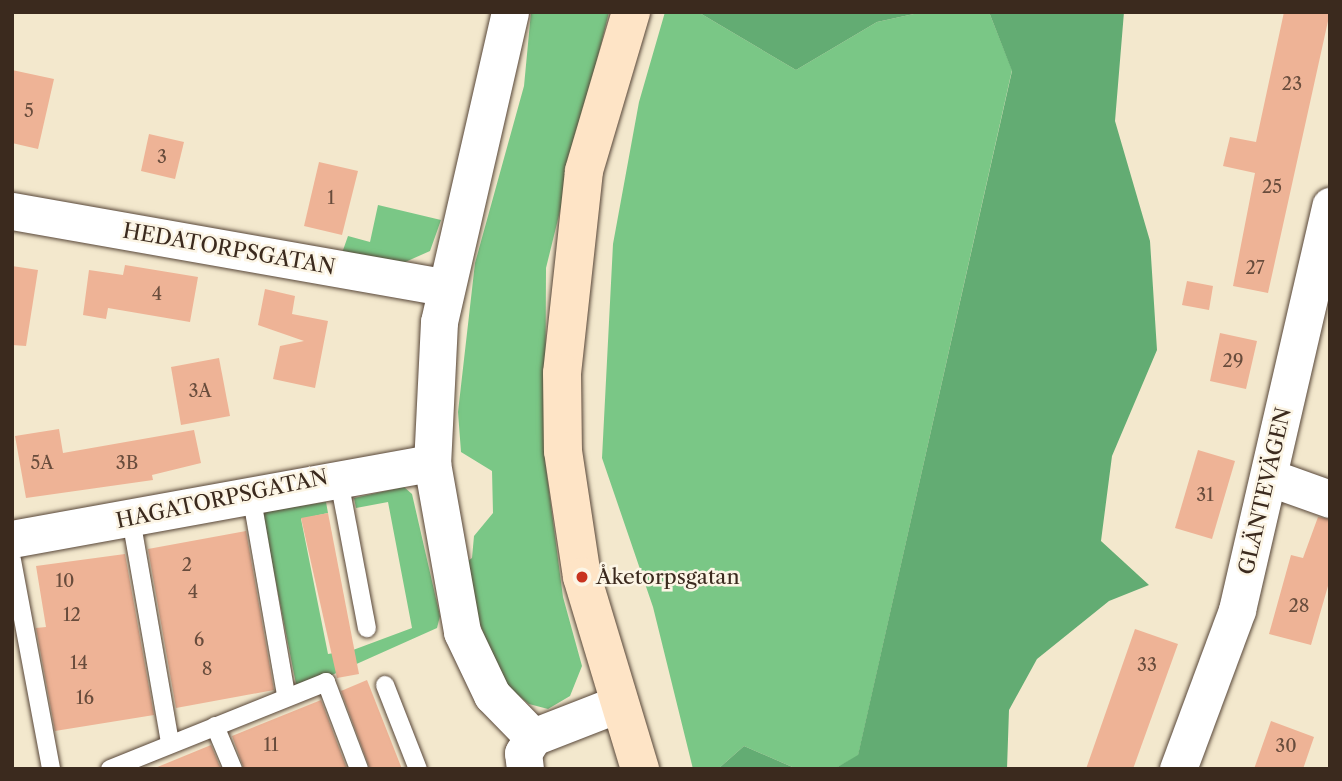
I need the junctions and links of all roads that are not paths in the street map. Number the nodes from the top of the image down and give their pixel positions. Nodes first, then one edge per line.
1 (510, 12) edge
2 (631, 12) edge
3 (1330, 206) edge
4 (12, 211) edge
5 (445, 287) junction
6 (432, 463) junction
7 (338, 475) junction
8 (1271, 478) junction
9 (251, 494) junction
10 (1330, 499) edge
11 (131, 519) junction
12 (12, 539) edge
13 (12, 559) edge
14 (367, 628) dead end
15 (385, 685) dead end
16 (286, 695) junction
17 (620, 703) junction
18 (215, 726) junction
19 (170, 743) junction
20 (529, 753) edge
21 (51, 769) edge
22 (110, 769) edge
23 (233, 769) edge
24 (359, 769) edge
25 (418, 769) edge
26 (640, 769) edge
27 (1178, 769) edge

1 - 5 street
2 - 17 street
3 - 8 street, GLÄNTEVÄGEN
4 - 5 street, HEDATORPSGATAN
5 - 6 street
6 - 7 street, HAGATORPSGATAN
6 - 20 street
7 - 9 street, HAGATORPSGATAN
7 - 14 lane
8 - 10 street
8 - 27 street, GLÄNTEVÄGEN
9 - 11 street, HAGATORPSGATAN
9 - 16 lane
11 - 12 street, HAGATORPSGATAN
11 - 19 lane
13 - 21 lane
15 - 25 lane
16 - 18 lane
16 - 24 lane
17 - 20 street
17 - 26 street
18 - 19 lane
18 - 23 lane
19 - 22 lane

